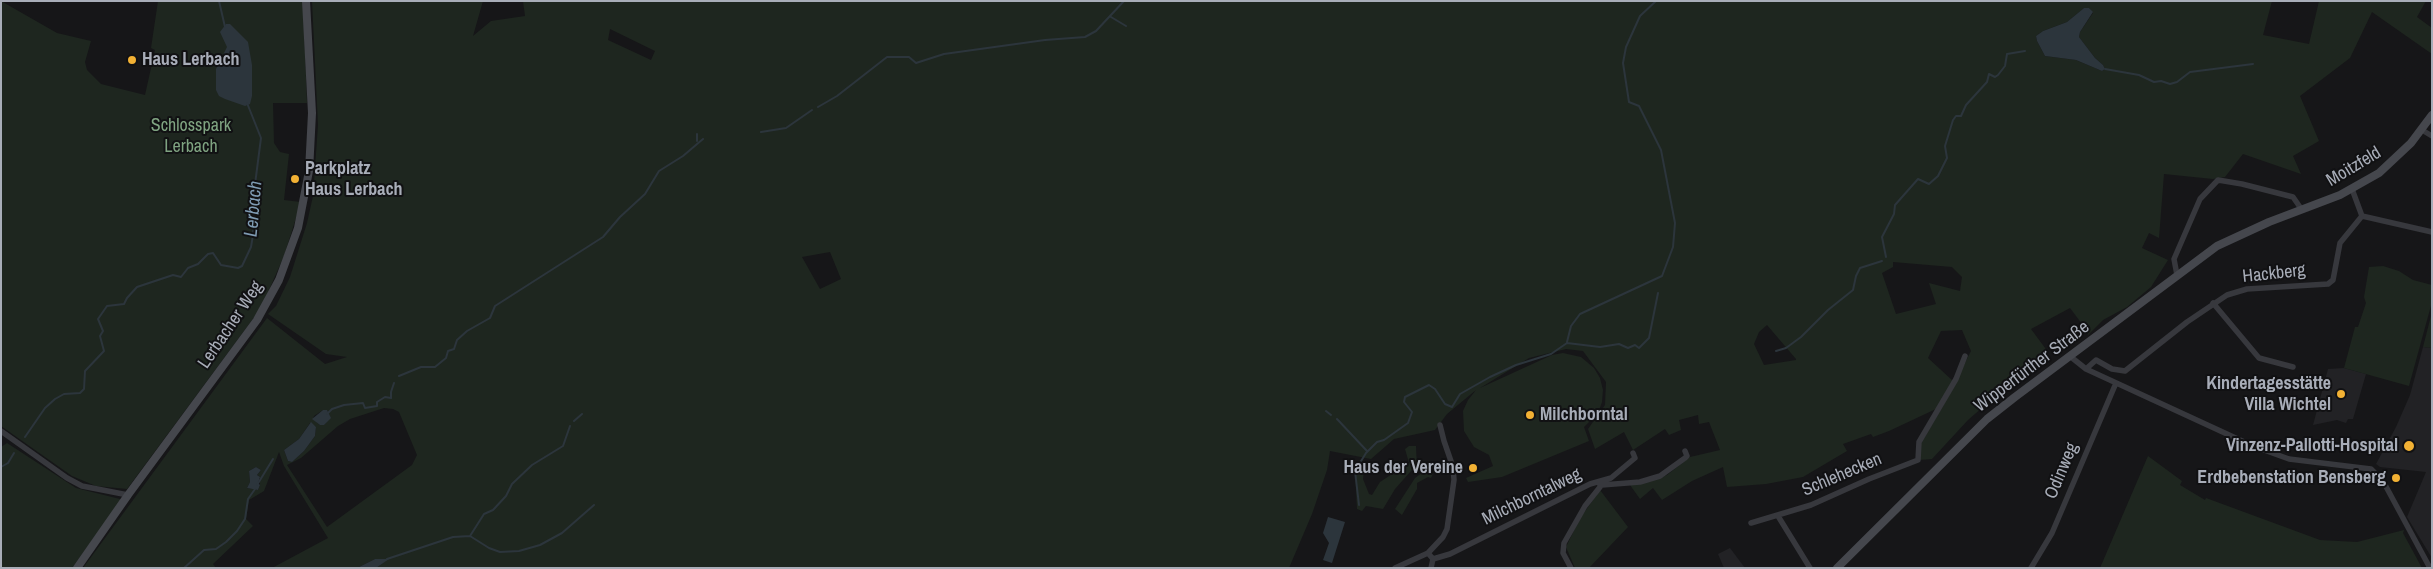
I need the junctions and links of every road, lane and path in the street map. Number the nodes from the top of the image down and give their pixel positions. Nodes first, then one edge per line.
1 (306, 1) edge
2 (2432, 115) edge
3 (2422, 130) junction
4 (2432, 136) edge
5 (2352, 189) junction
6 (2302, 210) junction
7 (2362, 216) junction
8 (2432, 232) edge
9 (2177, 275) junction
10 (2214, 303) junction
11 (1966, 356) dead end
12 (2071, 357) junction
13 (2293, 367) dead end
14 (2086, 369) junction
15 (2116, 383) junction
16 (1440, 425) dead end
17 (1, 431) edge
18 (1685, 452) dead end
19 (1633, 453) dead end
20 (1601, 483) junction
21 (128, 495) junction
22 (1778, 516) junction
23 (1751, 523) dead end
24 (1428, 553) junction
25 (1433, 559) junction
26 (77, 568) edge
27 (1395, 568) edge
28 (1431, 568) edge
29 (1571, 568) edge
30 (1810, 568) edge
31 (1837, 568) edge
32 (2031, 568) edge
33 (2430, 568) edge

1 - 21 main road, Lerbacher Weg
2 - 3 main road, Moitzfeld
3 - 4 street
3 - 5 main road, Moitzfeld
5 - 6 main road, Moitzfeld
5 - 7 street
6 - 9 main road, Moitzfeld
6 - 9 street
7 - 8 street
7 - 10 street, Hackberg
9 - 12 main road, Wipperfürther Straße
10 - 13 street
10 - 14 street, Hackberg
11 - 22 street, Schlehecken
12 - 14 street
12 - 31 main road, Wipperfürther Straße
14 - 15 street
15 - 32 street, Odinweg
15 - 33 street
16 - 24 street
17 - 21 street
18 - 20 street
19 - 20 street, Milchborntalweg
20 - 25 street, Milchborntalweg
20 - 29 street
21 - 26 main road, Lerbacher Weg
22 - 23 street, Schlehecken
22 - 30 street
24 - 25 street
24 - 27 street
25 - 28 street

